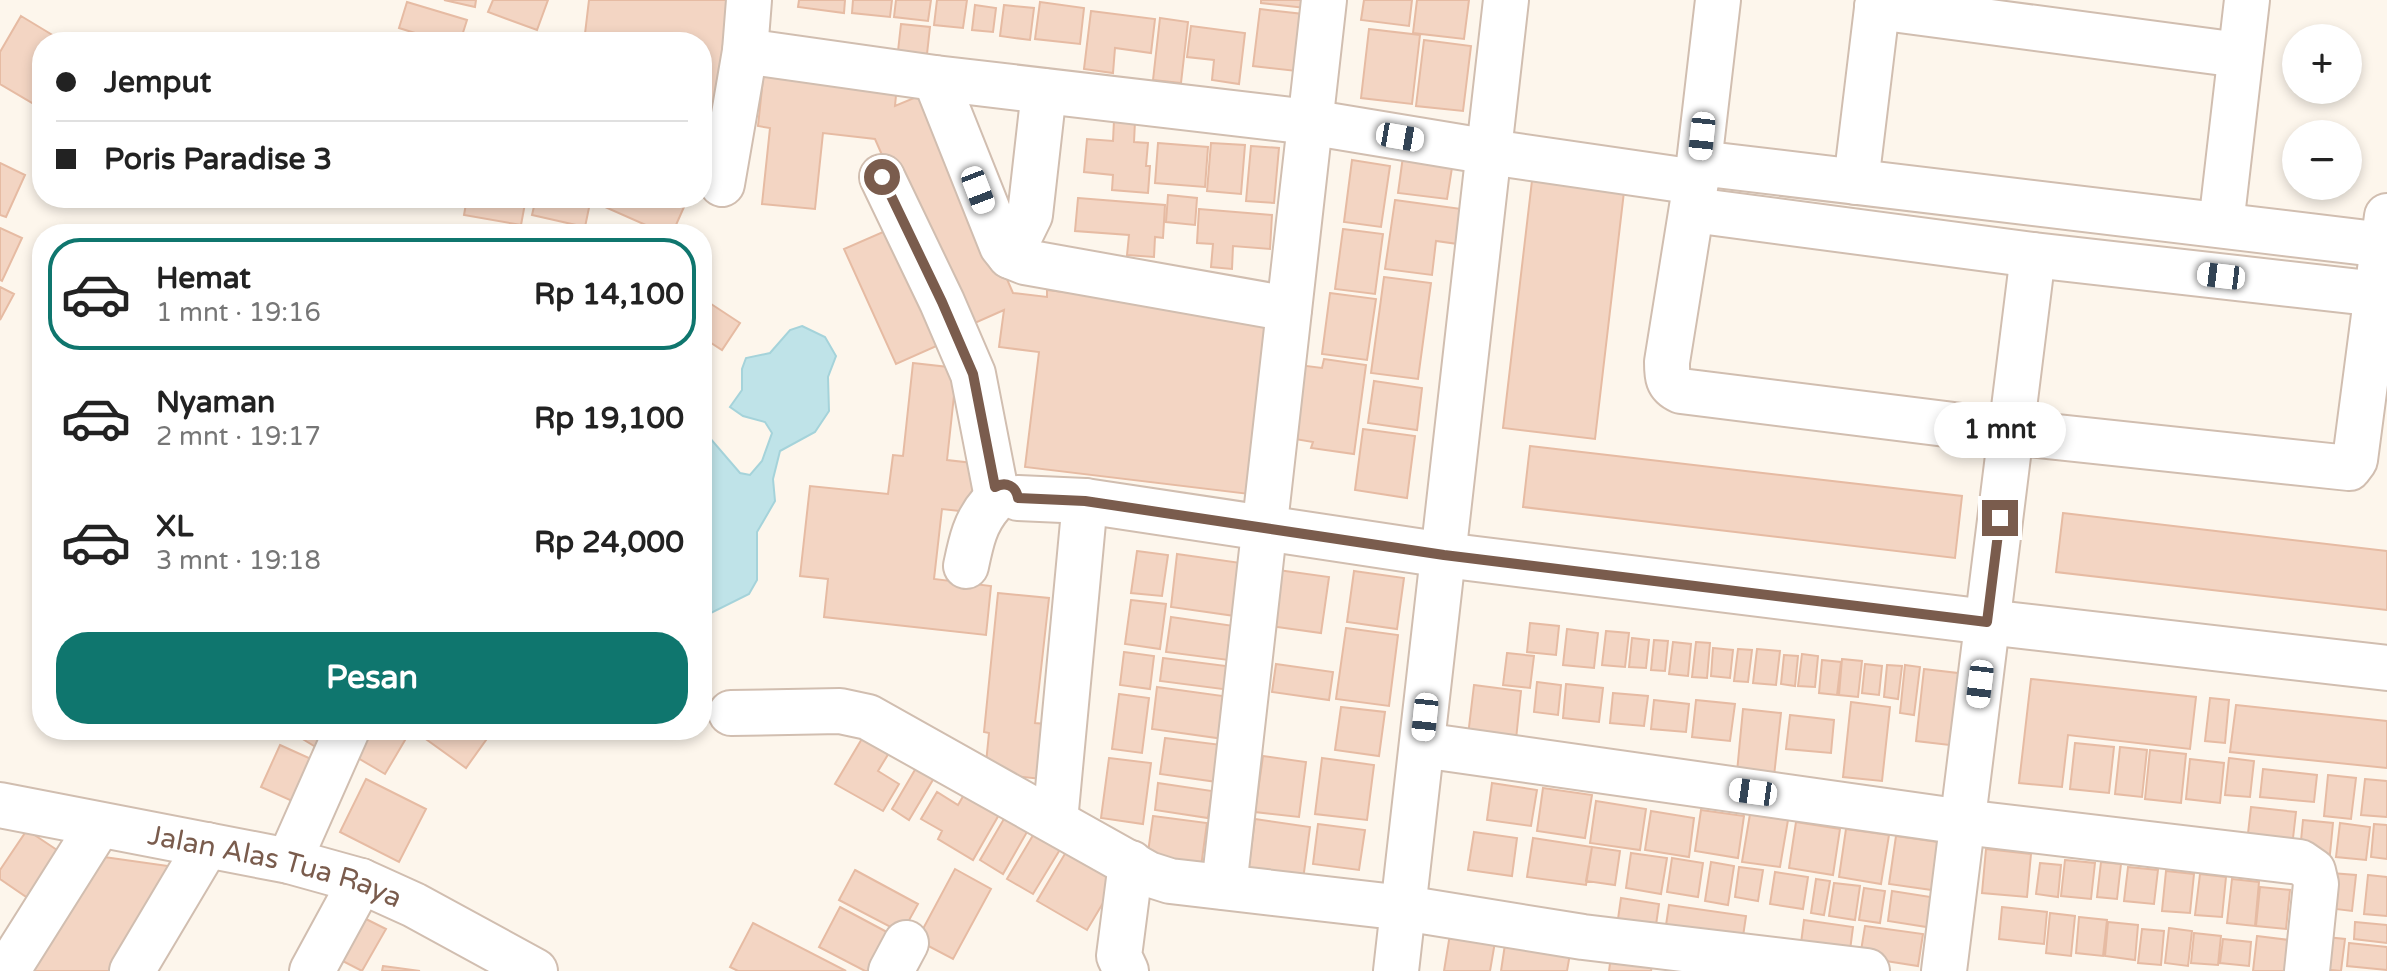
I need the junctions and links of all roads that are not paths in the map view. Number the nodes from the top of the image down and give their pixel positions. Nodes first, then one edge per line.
1 (749, 0) edge
2 (1324, 0) edge
3 (1506, 0) edge
4 (1718, 0) edge
5 (2247, 0) edge
6 (1877, 4) edge
7 (745, 51) junction
8 (2239, 55) junction
9 (935, 78) junction
10 (1044, 91) junction
11 (1309, 122) junction
12 (1490, 152) junction
13 (882, 177) dead end
14 (1856, 182) junction
15 (722, 184) dead end
16 (1696, 185) junction
17 (2221, 225) junction
18 (2386, 230) edge
19 (2033, 255) junction
20 (1010, 256) junction
21 (2378, 294) junction
22 (1289, 309) junction
23 (2010, 432) junction
24 (1001, 496) junction
25 (1085, 501) junction
26 (1266, 530) junction
27 (1444, 555) junction
28 (966, 566) dead end
29 (1987, 622) junction
30 (2387, 668) edge
31 (731, 713) dead end
32 (343, 740) edge
33 (1422, 745) junction
34 (6, 817) edge
35 (1055, 821) junction
36 (1963, 822) junction
37 (99, 825) junction
38 (207, 845) junction
39 (289, 861) junction
40 (1131, 863) junction
41 (361, 881) junction
42 (1224, 887) junction
43 (1404, 908) junction
44 (1581, 954) edge
45 (523, 968) edge
46 (7, 971) edge
47 (132, 971) edge
48 (312, 971) edge
49 (1126, 971) edge
50 (1396, 971) edge
51 (1867, 971) edge
52 (1944, 971) edge
53 (2307, 971) edge

1 - 7 street
2 - 11 street
3 - 12 street
4 - 16 street
5 - 8 street
6 - 8 street
6 - 14 street
7 - 9 street
7 - 15 street
8 - 17 street
9 - 10 street
9 - 20 street
10 - 11 street
10 - 20 street
11 - 12 street
11 - 22 street
12 - 16 street
12 - 27 street
13 - 24 street
14 - 16 street
14 - 17 street
16 - 19 street
16 - 23 street
17 - 18 street
18 - 21 street
19 - 21 street
19 - 23 street
20 - 22 street
21 - 23 street
22 - 26 street
23 - 29 street
24 - 25 street
24 - 28 street
25 - 26 street
25 - 35 street
26 - 27 street
26 - 42 street
27 - 29 street
27 - 33 street
29 - 30 street
29 - 36 street
31 - 35 street
32 - 39 street
33 - 36 street
33 - 43 street
34 - 37 street, Jalan Alas Tua Raya
35 - 40 street
36 - 52 street
36 - 53 street
37 - 38 street, Jalan Alas Tua Raya
37 - 46 street
38 - 39 street, Jalan Alas Tua Raya
38 - 47 street
39 - 41 street, Jalan Alas Tua Raya
40 - 42 street
40 - 49 street
41 - 45 street, Jalan Alas Tua Raya
41 - 48 street
42 - 43 street
43 - 44 street
43 - 50 street
44 - 51 street

